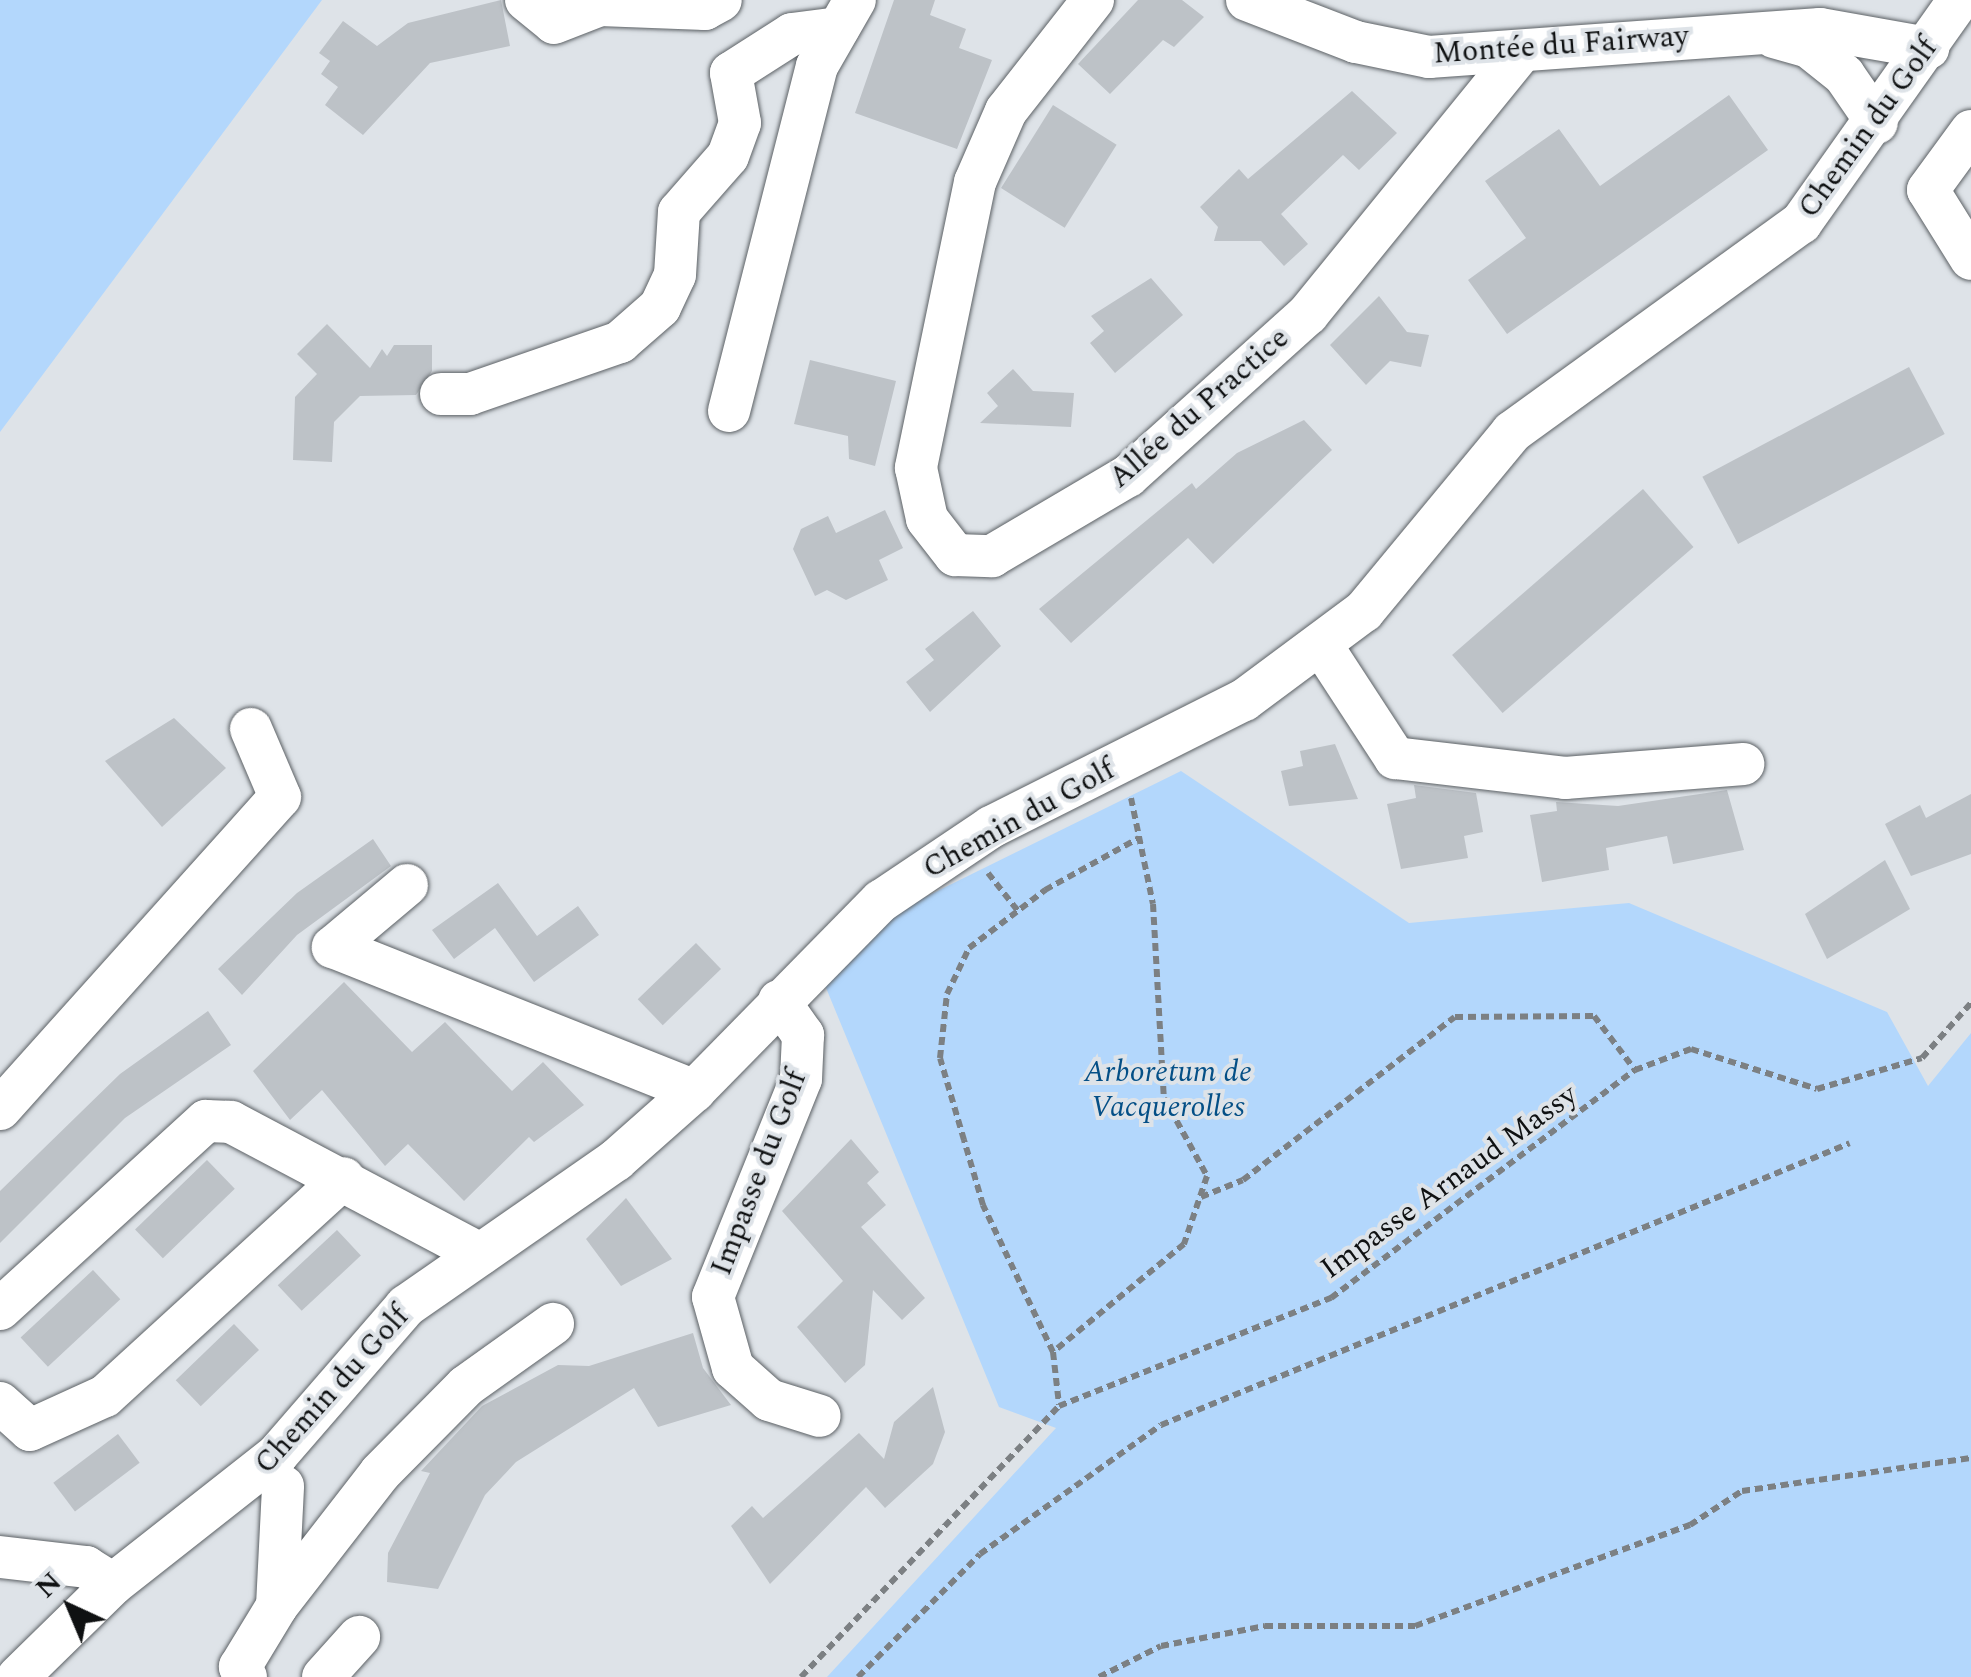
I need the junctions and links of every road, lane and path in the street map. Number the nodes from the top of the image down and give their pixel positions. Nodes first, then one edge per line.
1 (526, 0) edge
2 (720, 0) edge
3 (1093, 0) edge
4 (1247, 0) edge
5 (1960, 0) edge
6 (847, 14) edge
7 (1764, 34) junction
8 (1867, 36) junction
9 (1928, 48) junction
10 (1520, 53) junction
11 (1844, 75) junction
12 (1877, 123) junction
13 (1971, 131) edge
14 (1971, 260) edge
15 (441, 394) dead end
16 (730, 412) dead end
17 (1322, 646) junction
18 (251, 729) dead end
19 (1123, 762) junction
20 (1742, 764) dead end
21 (1139, 838) junction
22 (987, 871) dead end
23 (407, 886) dead end
24 (1018, 912) junction
25 (779, 1001) junction
26 (1971, 1002) edge
27 (1635, 1070) junction
28 (694, 1091) junction
29 (0, 1109) edge
30 (1850, 1143) dead end
31 (344, 1178) junction
32 (1200, 1197) junction
33 (480, 1254) junction
34 (0, 1309) edge
35 (553, 1324) dead end
36 (1053, 1352) junction
37 (0, 1403) edge
38 (1058, 1406) junction
39 (820, 1416) dead end
40 (1971, 1458) edge
41 (283, 1486) dead end
42 (0, 1558) edge
43 (113, 1584) junction
44 (277, 1606) junction
45 (359, 1637) dead end
46 (18, 1677) edge
47 (246, 1677) edge
48 (324, 1677) edge
49 (801, 1677) edge
50 (858, 1677) edge
51 (1099, 1677) edge

1 - 2 street
3 - 10 street, Allée du Practice
4 - 10 street, Montée du Fairway
5 - 9 street, Chemin du Golf
6 - 15 street
6 - 16 street
7 - 8 street, Montée du Fairway
7 - 10 street, Montée du Fairway
7 - 11 street, Montée du Fairway
8 - 9 street, Montée du Fairway
8 - 11 street
9 - 12 street, Chemin du Golf
11 - 12 street, Montée du Fairway
12 - 17 street, Chemin du Golf
13 - 14 street
17 - 19 street, Chemin du Golf
17 - 20 street
18 - 29 street
19 - 21 path
19 - 25 street, Chemin du Golf
21 - 24 path
21 - 32 path
22 - 24 path
23 - 28 street
24 - 36 path
25 - 28 street, Chemin du Golf
25 - 39 street, Impasse du Golf
26 - 27 path, Impasse Arnaud Massy
27 - 32 path
27 - 38 path, Impasse Arnaud Massy
28 - 33 street, Chemin du Golf
30 - 50 path
31 - 33 street
31 - 34 street
31 - 37 street
32 - 36 path
33 - 43 street, Chemin du Golf
35 - 44 street
36 - 38 path
38 - 49 path, Impasse Arnaud Massy
40 - 51 path
41 - 44 street
42 - 43 street
43 - 46 street, Chemin du Golf
44 - 47 street
45 - 48 street

